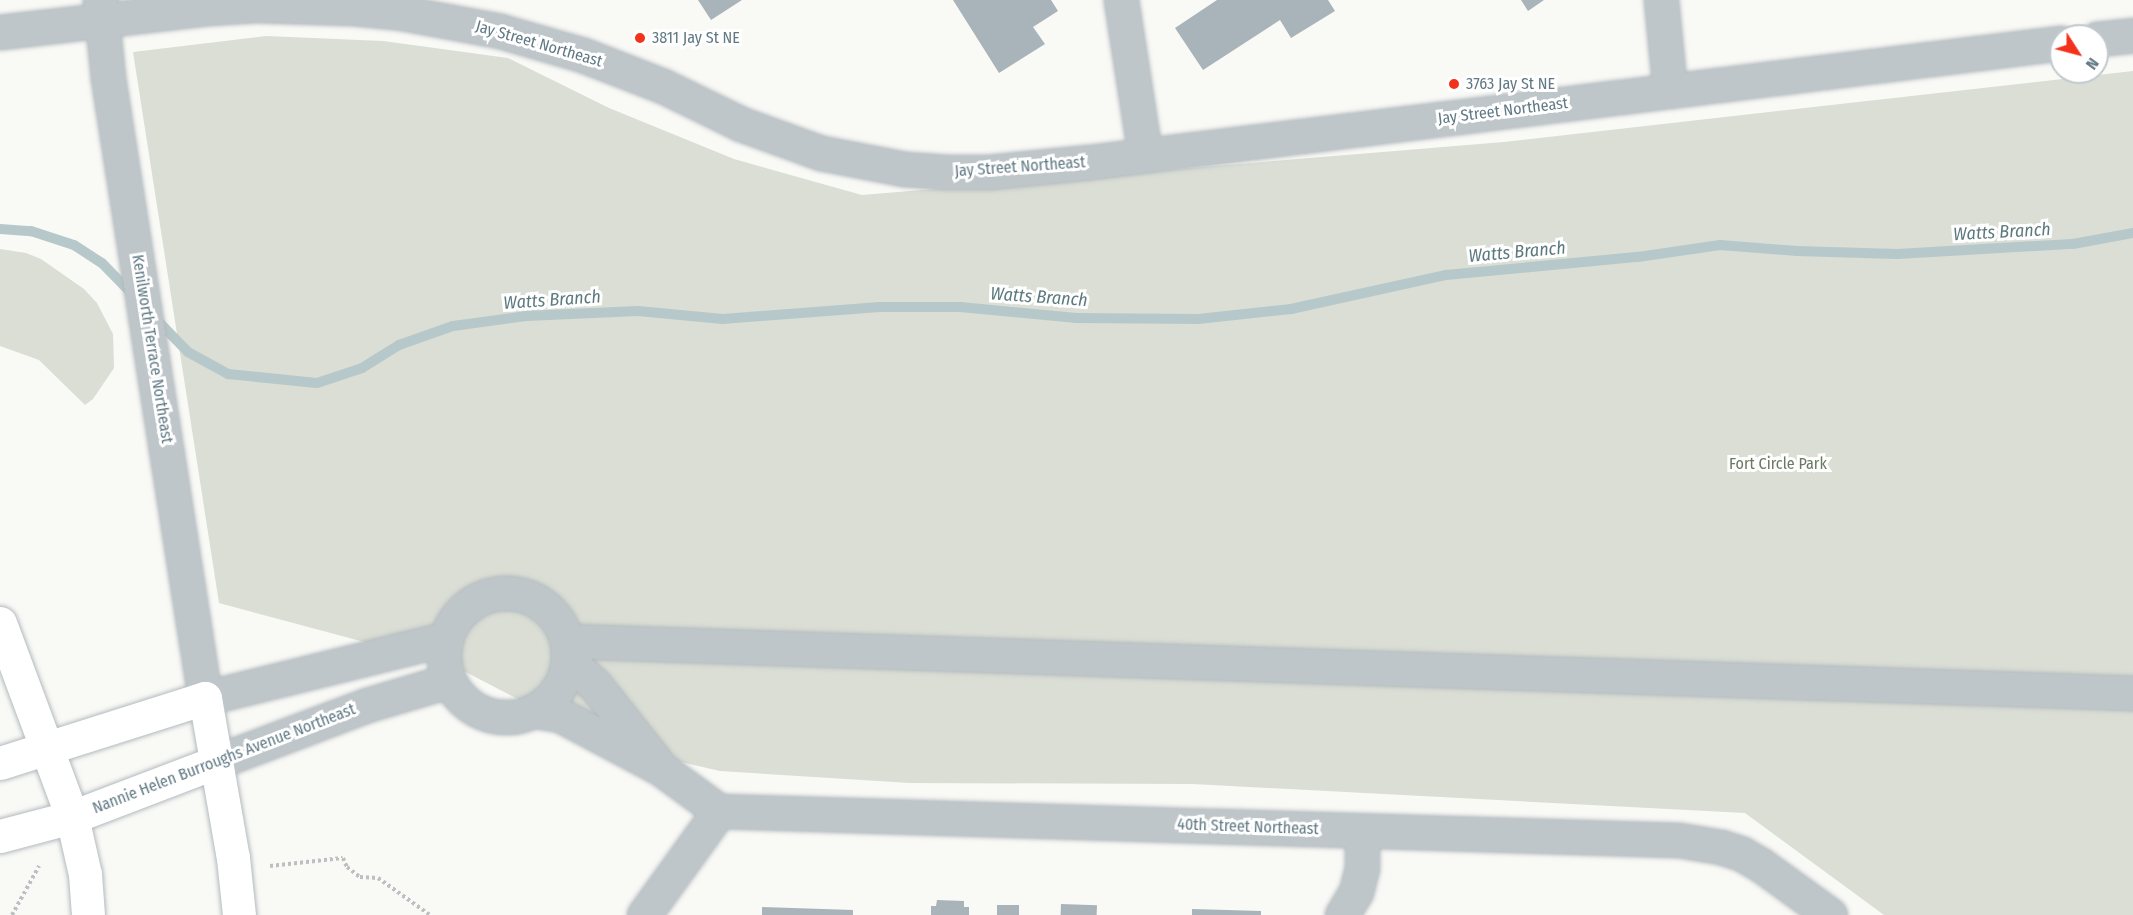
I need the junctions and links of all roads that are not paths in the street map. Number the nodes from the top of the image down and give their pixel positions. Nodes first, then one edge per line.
1 (1121, 0) edge
2 (1661, 0) edge
3 (101, 10) edge
4 (463, 12) edge
5 (0, 32) edge
6 (2133, 35) edge
7 (2109, 38) edge
8 (2049, 44) edge
9 (1670, 91) junction
10 (1145, 155) junction
11 (0, 623) edge
12 (445, 639) junction
13 (568, 651) junction
14 (448, 681) junction
15 (2133, 693) edge
16 (206, 698) junction
17 (536, 711) junction
18 (47, 750) junction
19 (216, 762) junction
20 (0, 763) edge
21 (660, 768) junction
22 (719, 811) junction
23 (72, 817) junction
24 (1362, 831) junction
25 (0, 836) edge
26 (88, 915) edge
27 (239, 915) edge
28 (644, 915) edge
29 (1342, 915) edge
30 (1830, 915) edge

1 - 10 street
2 - 9 street
3 - 4 street, Jay Street Northeast
3 - 5 street, Jay Street Northeast
3 - 16 street, Kenilworth Terrace Northeast
4 - 10 street, Jay Street Northeast
6 - 7 street
8 - 9 street, Jay Street Northeast
9 - 10 street, Jay Street Northeast
11 - 18 main road
12 - 13 street
12 - 14 street
12 - 16 street
13 - 15 street
13 - 17 street
13 - 21 street
14 - 17 street
14 - 19 street, Nannie Helen Burroughs Avenue Northeast
16 - 18 main road
16 - 19 main road
17 - 21 street
18 - 20 main road
18 - 23 main road
19 - 23 main road, Nannie Helen Burroughs Avenue Northeast
19 - 27 main road
21 - 22 street
22 - 24 street, 40th Street Northeast
22 - 28 street
23 - 25 main road, Nannie Helen Burroughs Avenue Northeast
23 - 26 main road
24 - 29 street
24 - 30 street, 40th Street Northeast

